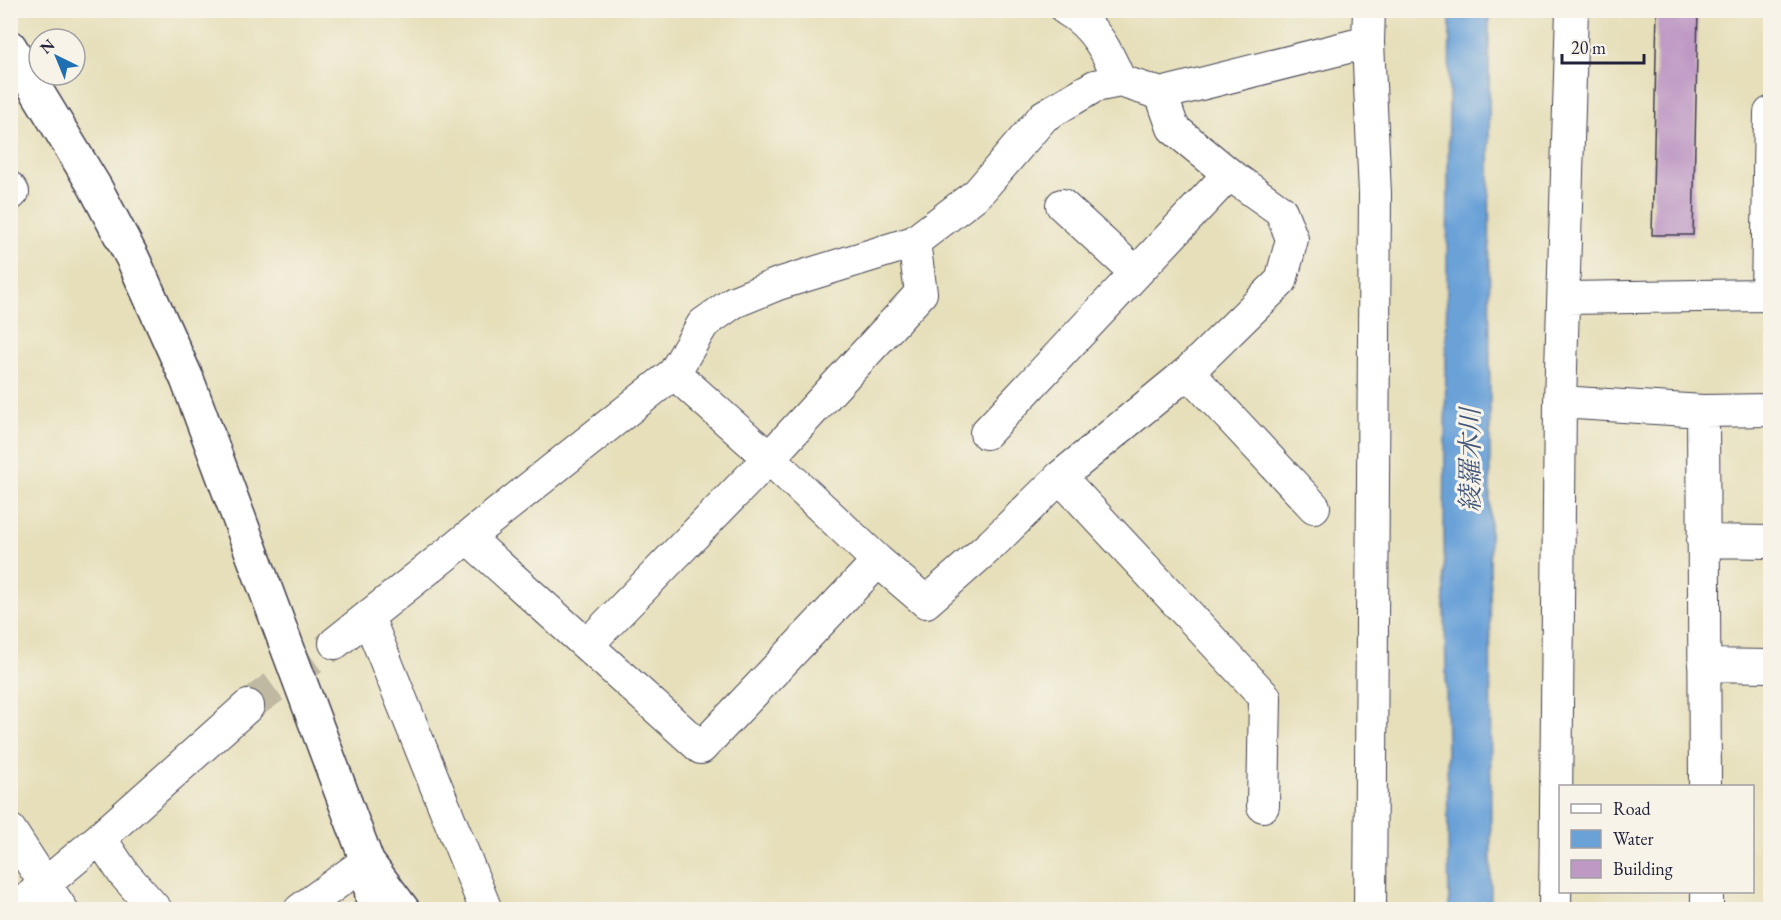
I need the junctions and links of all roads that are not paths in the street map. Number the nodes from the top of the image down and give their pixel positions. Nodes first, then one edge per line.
1 (1067, 10) edge
2 (1369, 10) edge
3 (1572, 10) edge
4 (1368, 42) junction
5 (10, 47) edge
6 (1120, 81) junction
7 (1161, 94) junction
8 (1770, 113) edge
9 (1229, 174) junction
10 (10, 188) edge
11 (10, 195) edge
12 (1062, 205) dead end
13 (914, 242) junction
14 (1136, 273) junction
15 (1565, 298) junction
16 (1188, 372) junction
17 (674, 373) junction
18 (1560, 402) junction
19 (1770, 410) edge
20 (1703, 411) junction
21 (986, 433) dead end
22 (769, 458) junction
23 (1060, 477) junction
24 (1314, 507) dead end
25 (468, 538) junction
26 (1703, 541) junction
27 (1770, 542) edge
28 (878, 561) junction
29 (368, 617) junction
30 (335, 643) tunnel mouth
31 (587, 645) junction
32 (1704, 665) junction
33 (1770, 666) edge
34 (248, 706) tunnel mouth
35 (1706, 785) edge
36 (1263, 806) dead end
37 (10, 830) edge
38 (100, 838) junction
39 (367, 861) junction
40 (46, 881) junction
41 (1707, 893) edge
42 (14, 909) edge
43 (62, 909) edge
44 (156, 909) edge
45 (300, 909) edge
46 (374, 909) edge
47 (403, 909) edge
48 (486, 909) edge
49 (1370, 909) edge
50 (1555, 909) edge
51 (1707, 909) edge

1 - 6 street
2 - 4 street
3 - 15 street
4 - 7 street
4 - 49 street
5 - 39 street
6 - 7 street
6 - 13 street
7 - 9 street
8 - 15 street
9 - 14 street
9 - 16 street
10 - 11 street
12 - 14 street
13 - 17 street
13 - 22 street
14 - 21 street
15 - 18 street
16 - 23 street
16 - 24 street
17 - 22 street
17 - 25 street
18 - 20 street
18 - 50 street
19 - 20 street
20 - 26 street
22 - 28 street
22 - 31 street
23 - 28 street
23 - 36 street
25 - 29 street
25 - 31 street
26 - 27 street
26 - 32 street
28 - 31 street
29 - 30 street
29 - 48 street
32 - 33 street
32 - 35 street
34 - 38 street
37 - 40 street
38 - 40 street
38 - 44 street
39 - 45 street
39 - 46 street
39 - 47 street
40 - 42 street
40 - 43 street
41 - 51 street

